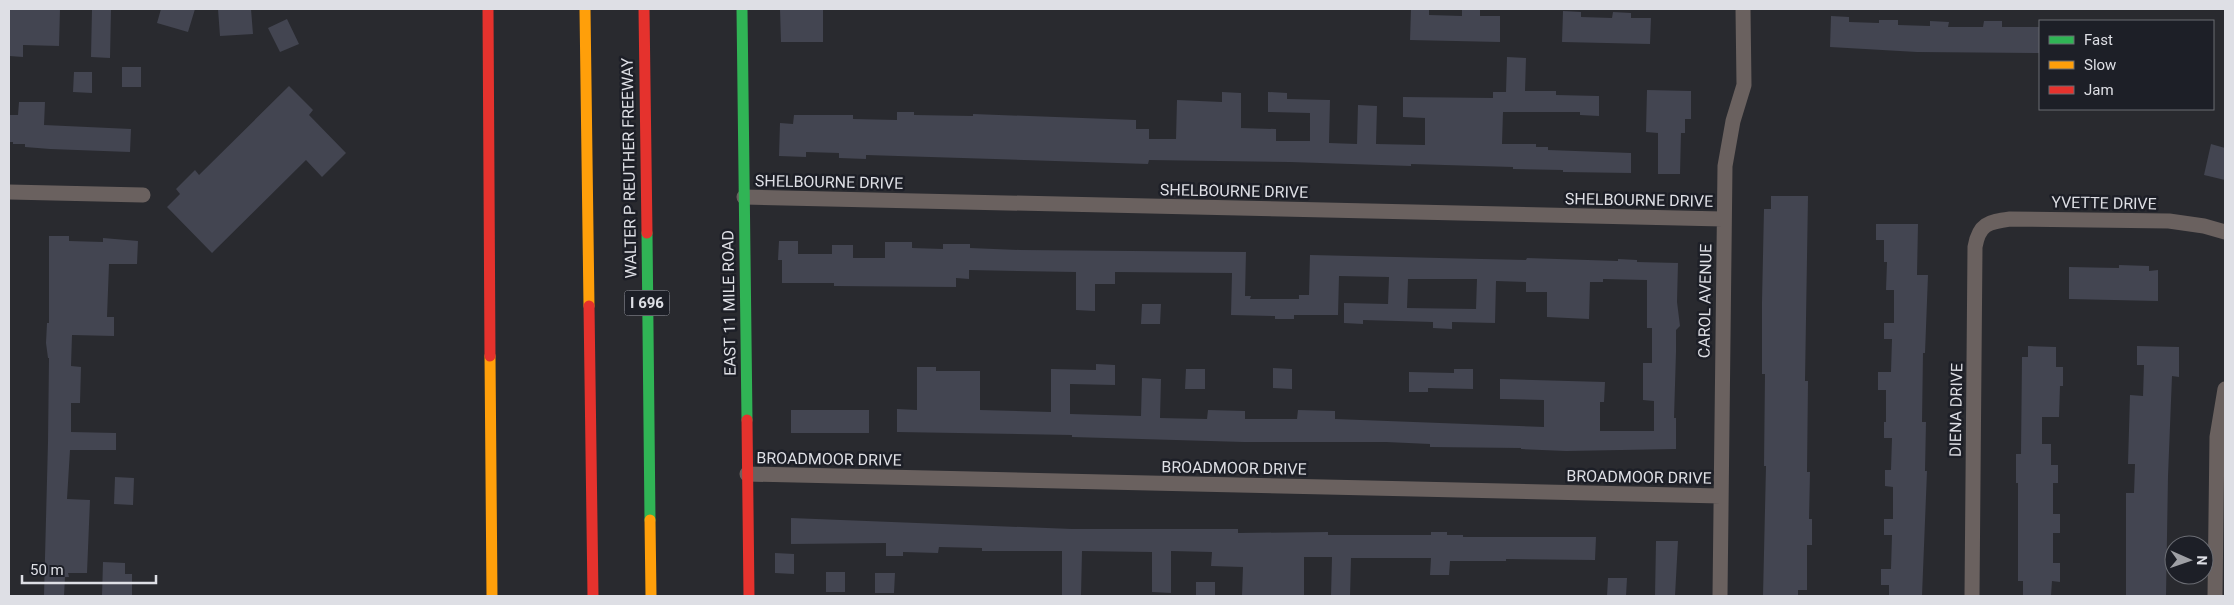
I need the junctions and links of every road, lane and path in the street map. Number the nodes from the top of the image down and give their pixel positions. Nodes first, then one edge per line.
1 (488, 9) edge
2 (585, 9) edge
3 (644, 9) edge
4 (742, 9) edge
5 (1743, 9) edge
6 (9, 192) edge
7 (143, 195) dead end
8 (744, 197) junction
9 (1723, 219) junction
10 (1982, 227) joint
11 (2225, 232) edge
12 (2225, 389) edge
13 (747, 474) junction
14 (1721, 496) junction
15 (492, 596) edge
16 (593, 596) edge
17 (651, 596) edge
18 (749, 596) edge
19 (1720, 596) edge
20 (1972, 596) edge
21 (2215, 596) edge

1 - 15 main road
2 - 16 main road
3 - 17 main road, WALTER P REUTHER FREEWAY / I 696
4 - 8 main road, EAST 11 MILE ROAD
5 - 9 street, CAROL AVENUE
6 - 7 street
8 - 9 street, SHELBOURNE DRIVE
8 - 13 main road, EAST 11 MILE ROAD
9 - 14 street, CAROL AVENUE
10 - 11 street, YVETTE DRIVE
10 - 20 street, DIENA DRIVE
12 - 21 street
13 - 14 street, BROADMOOR DRIVE
13 - 18 main road, EAST 11 MILE ROAD
14 - 19 street, CAROL AVENUE

